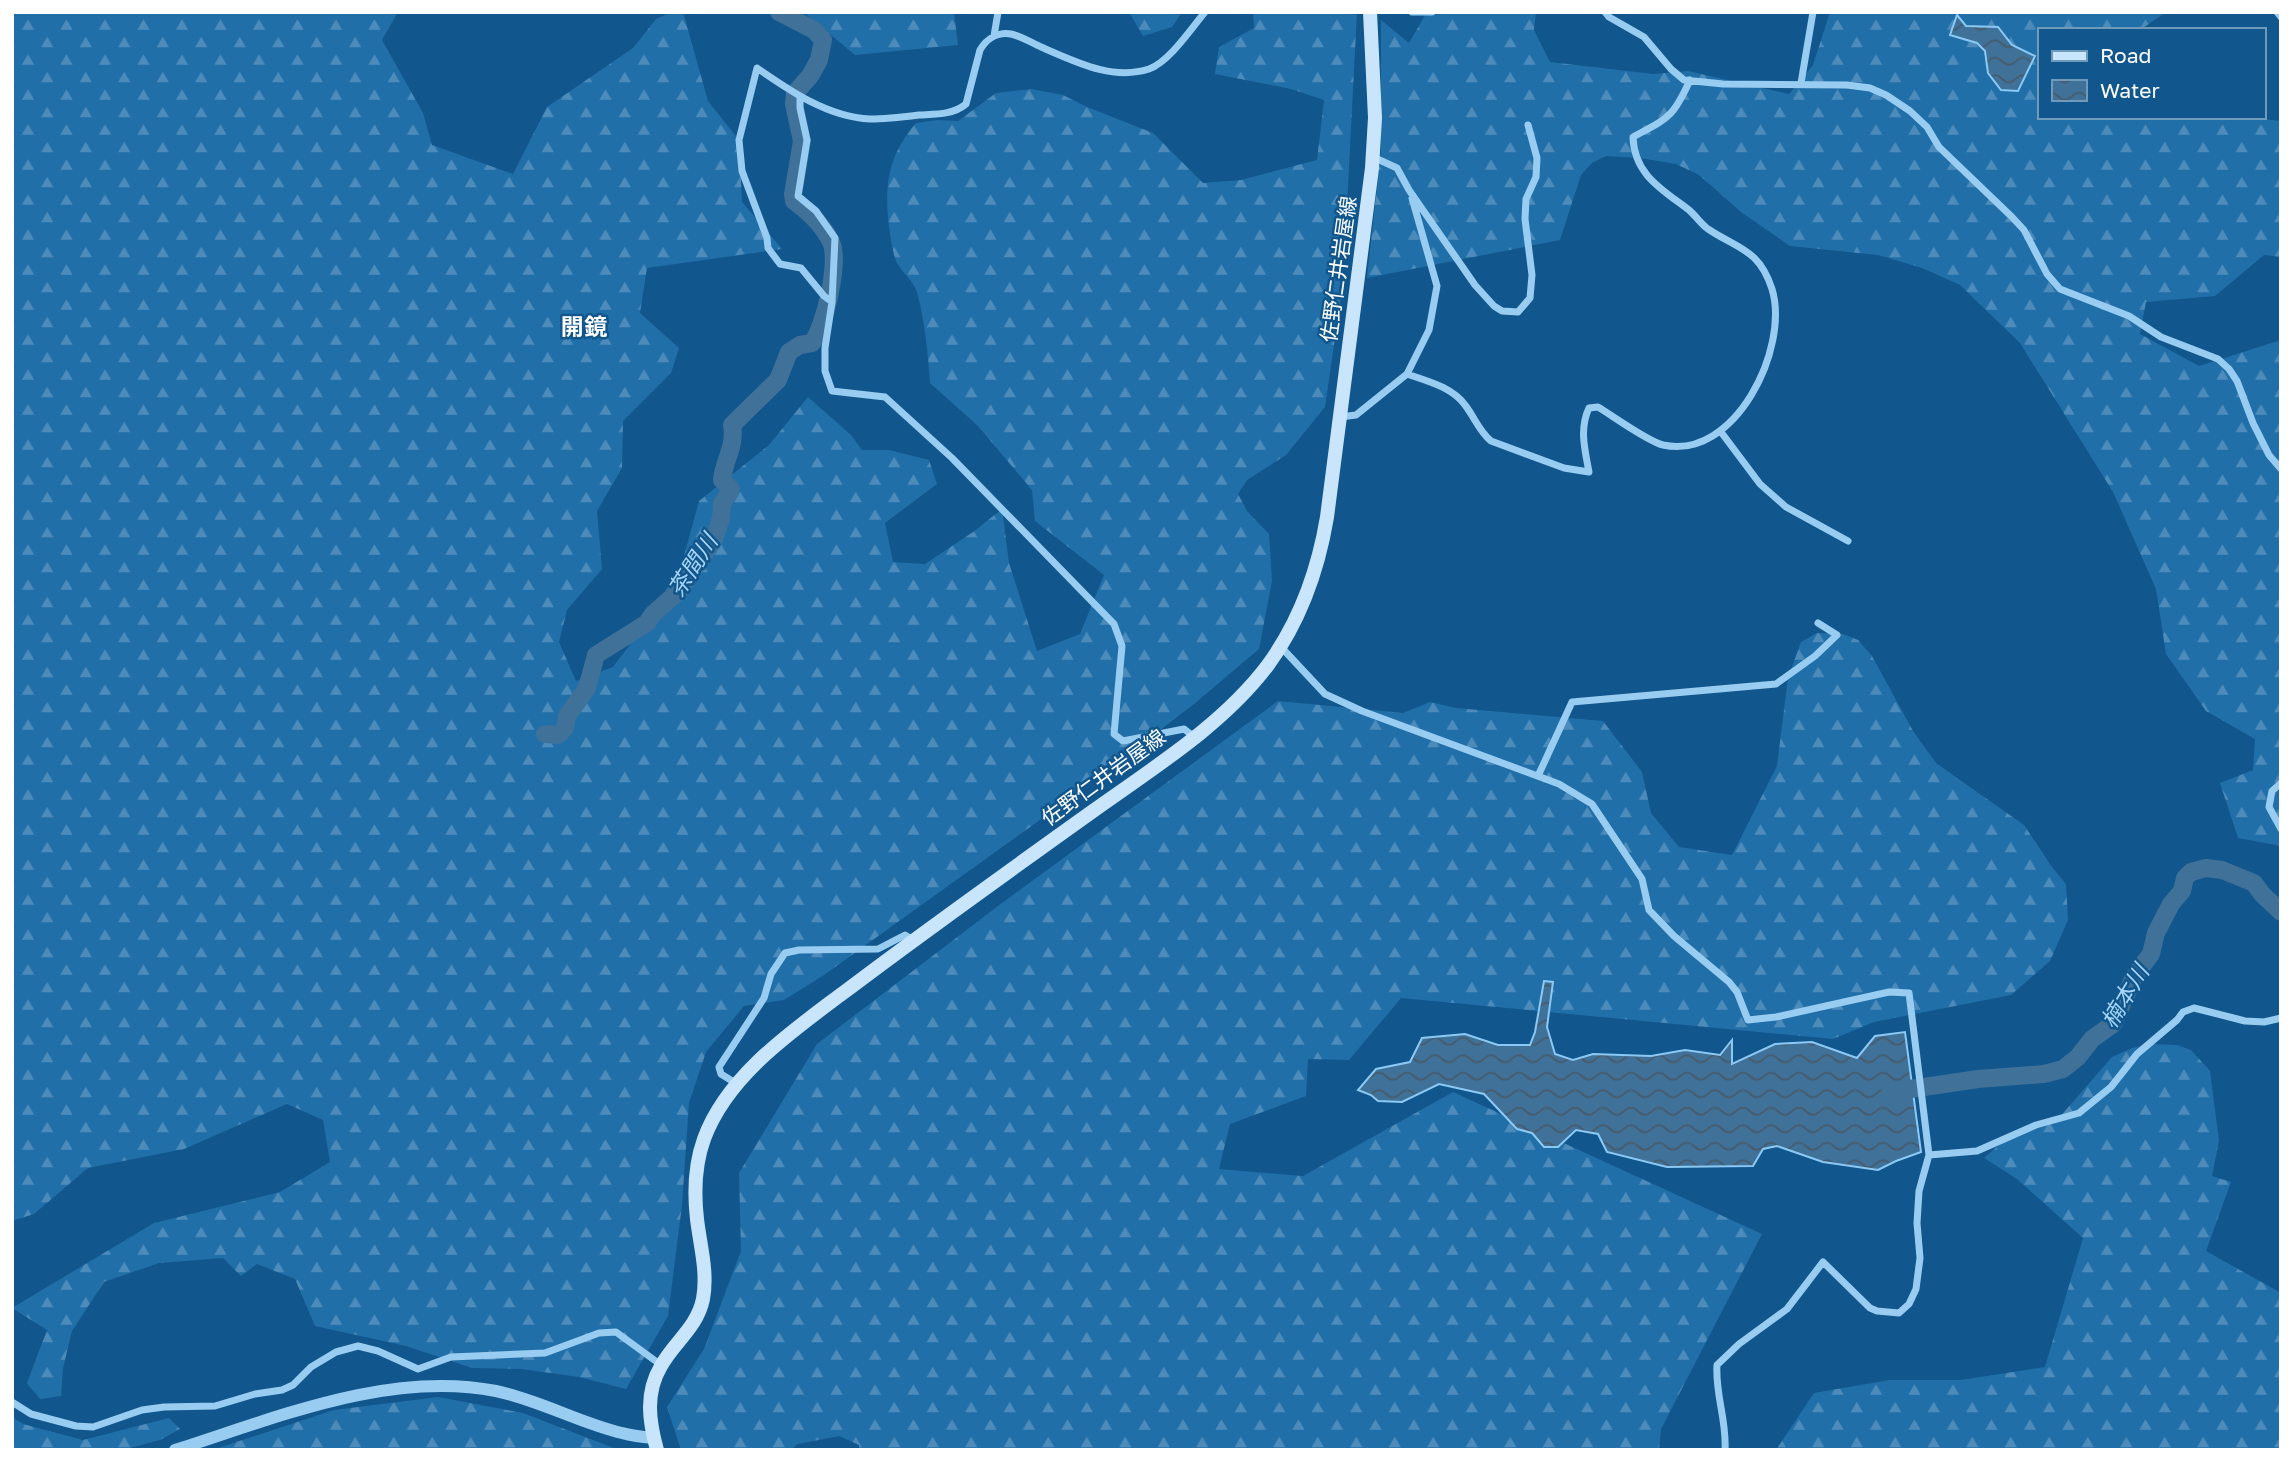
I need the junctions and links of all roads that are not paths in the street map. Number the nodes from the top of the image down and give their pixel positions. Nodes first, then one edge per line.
1 (998, 12) edge
2 (1205, 12) edge
3 (1370, 12) edge
4 (1412, 12) edge
5 (1432, 12) edge
6 (1605, 12) edge
7 (1812, 12) edge
8 (2277, 12) edge
9 (2281, 17) edge
10 (994, 36) junction
11 (1690, 80) junction
12 (1801, 83) junction
13 (797, 95) junction
14 (1528, 125) dead end
15 (1373, 157) junction
16 (1409, 190) junction
17 (832, 302) junction
18 (1407, 374) junction
19 (1339, 417) junction
20 (1721, 432) junction
21 (2281, 469) edge
22 (1847, 541) dead end
23 (1818, 622) dead end
24 (1280, 647) junction
25 (1193, 736) junction
26 (1538, 776) junction
27 (2281, 783) edge
28 (2281, 828) edge
29 (913, 940) junction
30 (2281, 1018) edge
31 (737, 1084) junction
32 (1929, 1155) junction
33 (661, 1365) junction
34 (12, 1402) edge
35 (655, 1444) edge
36 (176, 1450) edge
37 (1725, 1450) edge

1 - 10 street
2 - 10 street
3 - 15 main road, 佐野仁井岩屋線
4 - 5 street
6 - 11 street
7 - 12 street
8 - 9 street
10 - 13 street
11 - 12 street
11 - 20 street
12 - 21 street
13 - 17 street
13 - 17 street
14 - 16 street
15 - 16 street
15 - 19 main road, 佐野仁井岩屋線
16 - 18 street
17 - 25 street
18 - 19 street
18 - 20 street
19 - 24 main road, 佐野仁井岩屋線
20 - 22 street
23 - 26 street
24 - 25 main road, 佐野仁井岩屋線
24 - 26 street
25 - 29 main road, 佐野仁井岩屋線
26 - 32 street
27 - 28 street
29 - 31 main road, 佐野仁井岩屋線
29 - 31 street
30 - 32 street
31 - 33 main road, 佐野仁井岩屋線
32 - 37 street
33 - 34 street
33 - 35 main road, 佐野仁井岩屋線
35 - 36 street

